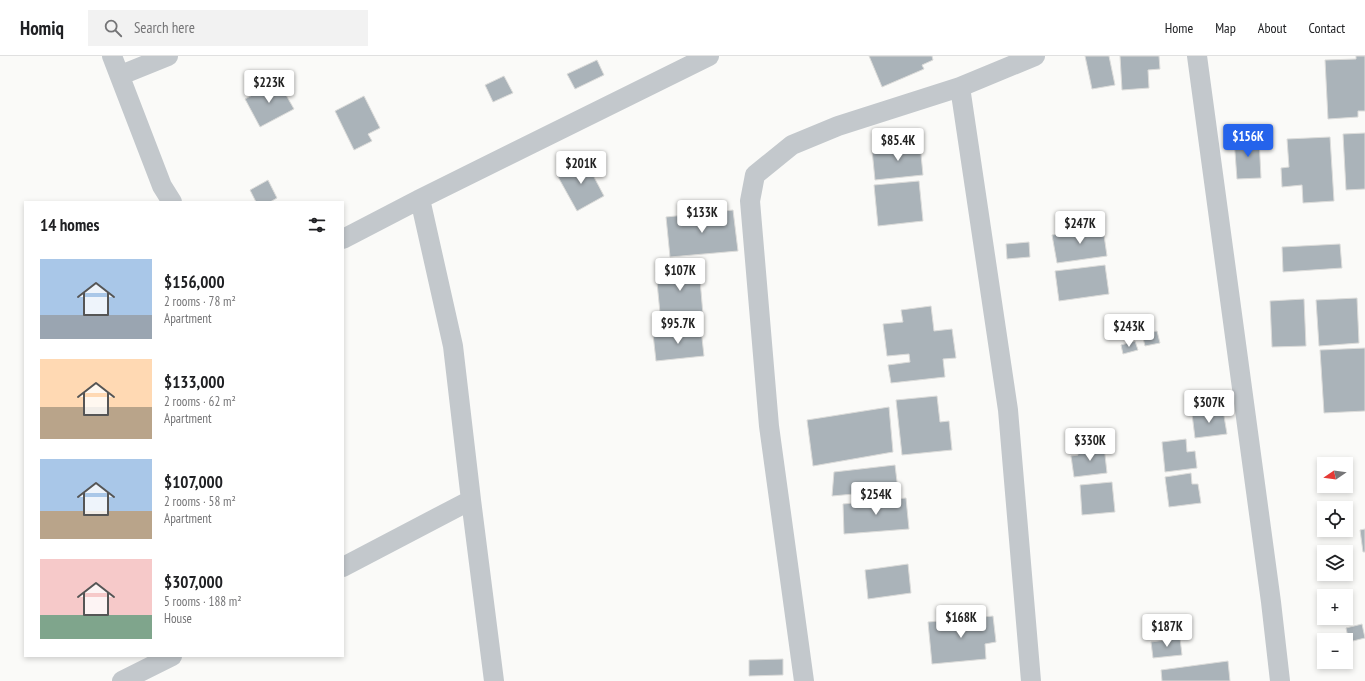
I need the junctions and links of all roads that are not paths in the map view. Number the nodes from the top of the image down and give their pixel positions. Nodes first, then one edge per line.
1 (112, 56) edge
2 (168, 56) edge
3 (709, 56) edge
4 (1035, 56) edge
5 (1197, 56) edge
6 (121, 75) junction
7 (960, 87) junction
8 (420, 199) junction
9 (171, 201) edge
10 (344, 238) edge
11 (471, 500) junction
12 (344, 565) edge
13 (170, 657) edge
14 (122, 681) edge
15 (494, 681) edge
16 (804, 681) edge
17 (1031, 681) edge
18 (1280, 681) edge

1 - 6 street
2 - 6 street
3 - 8 street
4 - 7 street
5 - 18 street
6 - 9 street
7 - 16 street
7 - 17 street
8 - 10 street
8 - 11 street
11 - 12 street
11 - 15 street
13 - 14 street

